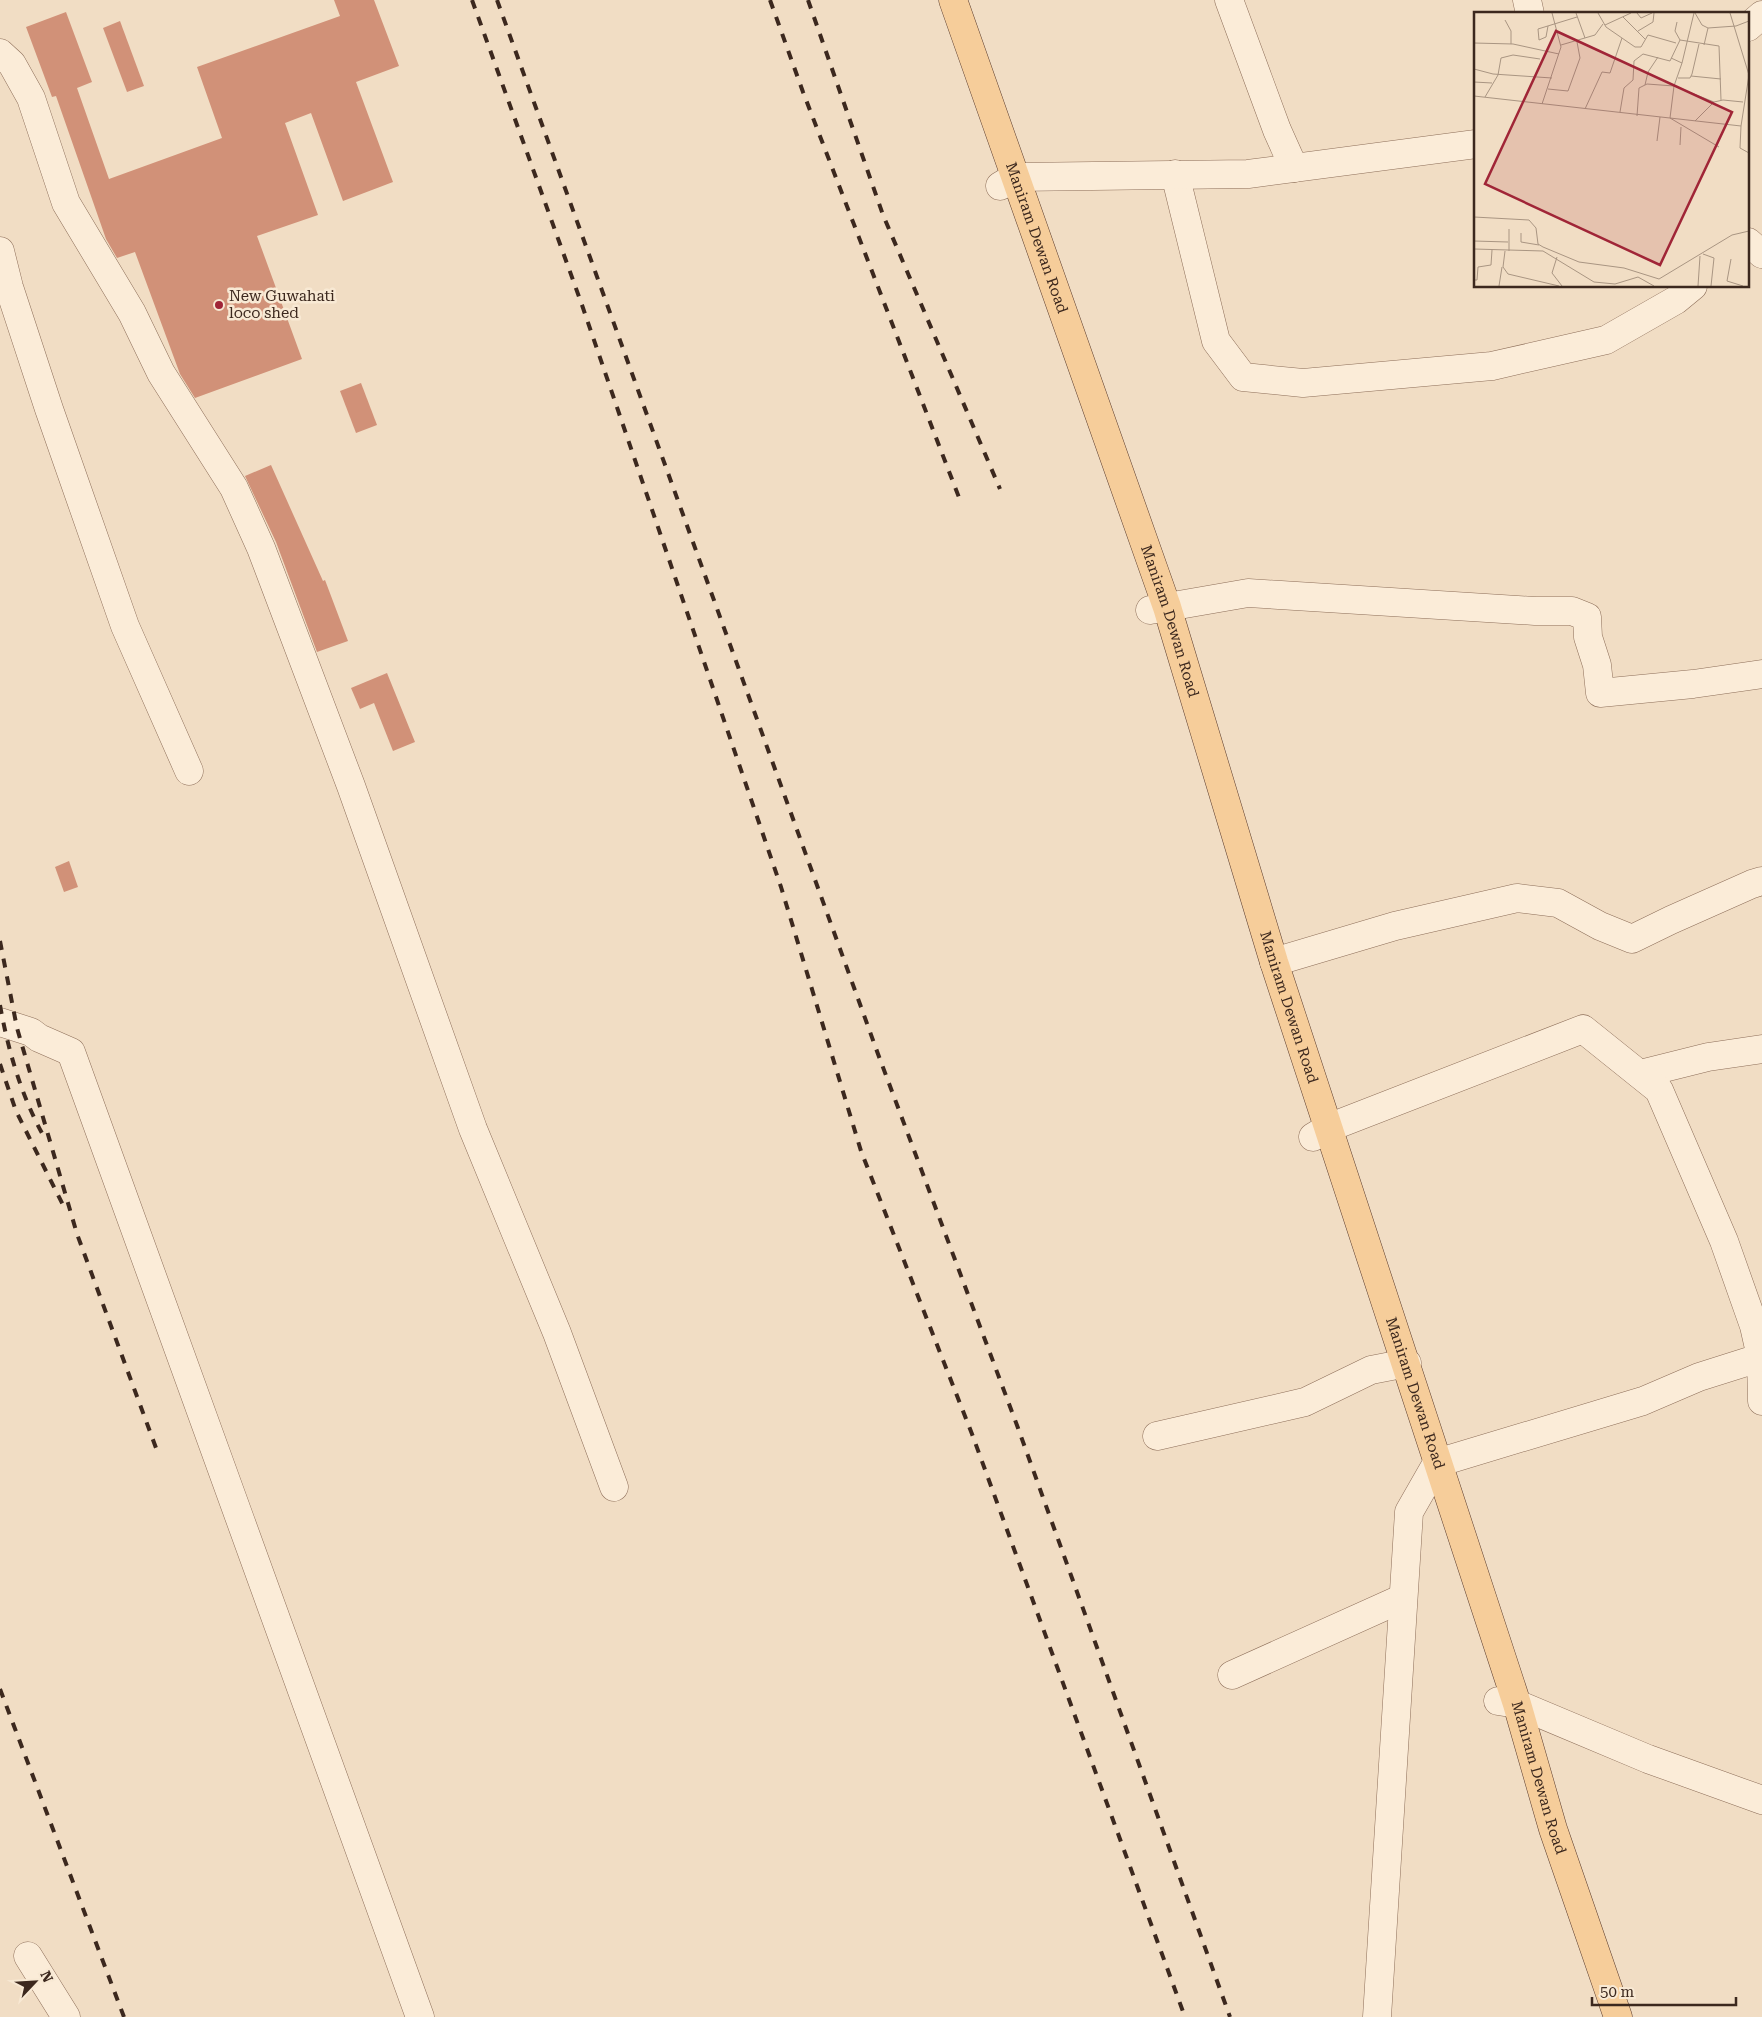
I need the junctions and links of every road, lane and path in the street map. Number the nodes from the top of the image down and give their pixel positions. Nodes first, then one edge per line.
1 (936, 0) edge
2 (953, 0) edge
3 (1228, 0) edge
4 (1762, 15) edge
5 (1750, 25) edge
6 (0, 53) edge
7 (1474, 144) edge
8 (1294, 168) junction
9 (1175, 174) junction
10 (1008, 182) junction
11 (1750, 244) edge
12 (0, 251) edge
13 (1762, 254) edge
14 (1691, 288) edge
15 (1158, 608) junction
16 (1762, 674) edge
17 (1202, 747) junction
18 (189, 771) dead end
19 (1762, 881) edge
20 (1274, 962) junction
21 (0, 1022) edge
22 (1762, 1049) edge
23 (1640, 1074) junction
24 (1321, 1132) junction
25 (1761, 1357) edge
26 (1398, 1365) junction
27 (1762, 1401) edge
28 (1157, 1436) dead end
29 (1432, 1473) junction
30 (614, 1487) dead end
31 (1404, 1598) junction
32 (1232, 1675) dead end
33 (1508, 1702) junction
34 (1762, 1800) edge
35 (28, 1956) dead end
36 (66, 2017) edge
37 (420, 2017) edge
38 (1377, 2017) edge
39 (1600, 2017) edge
40 (1618, 2017) edge

1 - 10 main road, Maniram Dewan Road
2 - 10 main road, Maniram Dewan Road
3 - 8 street
4 - 5 street
6 - 30 street
7 - 8 street
8 - 9 street
9 - 10 street
9 - 14 street
10 - 15 main road, Maniram Dewan Road
11 - 13 street
12 - 18 street
15 - 16 street
15 - 17 main road, Maniram Dewan Road
17 - 20 main road, Maniram Dewan Road
17 - 24 main road, Maniram Dewan Road
19 - 20 street
20 - 24 main road, Maniram Dewan Road
21 - 37 street
22 - 23 street
23 - 24 street
23 - 25 street
24 - 26 main road, Maniram Dewan Road
25 - 27 street
25 - 29 street
26 - 28 street
26 - 29 main road, Maniram Dewan Road
29 - 31 street
29 - 33 main road, Maniram Dewan Road
31 - 32 street
31 - 38 street
33 - 34 street
33 - 39 main road, Maniram Dewan Road
33 - 40 main road, Maniram Dewan Road
35 - 36 street

